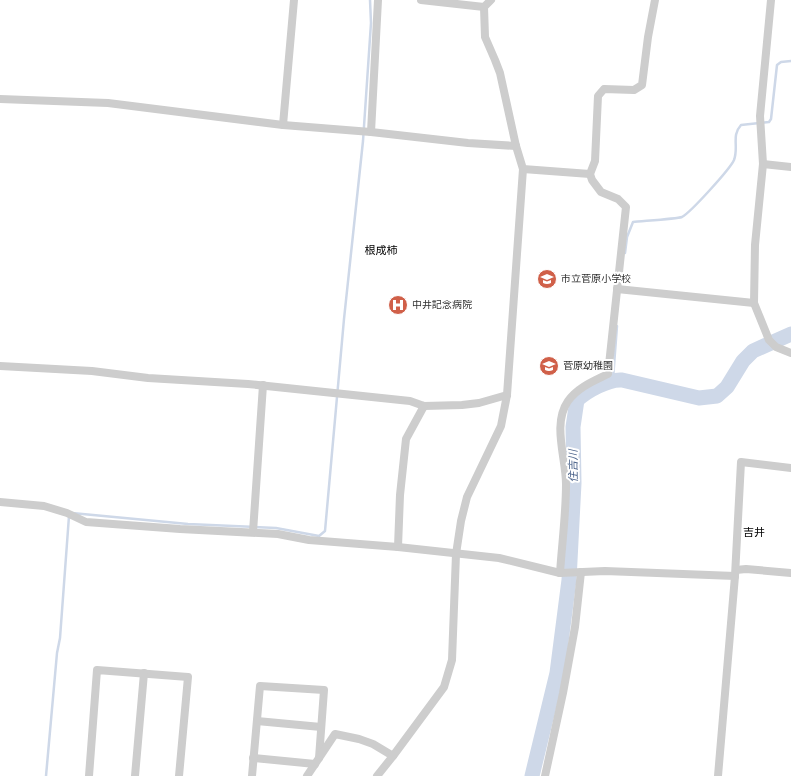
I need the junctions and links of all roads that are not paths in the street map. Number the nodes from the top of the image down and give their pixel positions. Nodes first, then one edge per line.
1 (294, 0) edge
2 (378, 0) edge
3 (421, 0) edge
4 (491, 0) edge
5 (655, 0) edge
6 (771, 0) edge
7 (484, 7) junction
8 (0, 99) edge
9 (283, 125) junction
10 (366, 131) junction
11 (516, 146) junction
12 (763, 164) junction
13 (791, 167) edge
14 (523, 169) junction
15 (590, 174) junction
16 (617, 289) junction
17 (754, 303) junction
18 (791, 353) edge
19 (0, 366) edge
20 (263, 385) junction
21 (507, 395) junction
22 (424, 406) junction
23 (791, 468) edge
24 (0, 502) edge
25 (253, 528) junction
26 (398, 547) junction
27 (456, 554) junction
28 (581, 572) junction
29 (560, 573) junction
30 (736, 573) junction
31 (791, 573) edge
32 (144, 673) junction
33 (257, 721) junction
34 (321, 726) junction
35 (393, 756) junction
36 (253, 758) junction
37 (317, 761) junction
38 (89, 776) edge
39 (135, 776) edge
40 (179, 776) edge
41 (252, 776) edge
42 (307, 776) edge
43 (377, 776) edge
44 (545, 776) edge
45 (718, 776) edge

1 - 9 street
2 - 10 street
3 - 7 street
4 - 7 street
5 - 15 street
6 - 12 street
7 - 11 street
8 - 9 street
9 - 10 street
10 - 11 street
11 - 14 street
12 - 13 street
12 - 17 street
14 - 15 street
14 - 21 street
15 - 16 street
16 - 17 street
16 - 29 street
17 - 18 street
19 - 20 street
20 - 22 street
20 - 25 street
21 - 22 street
21 - 27 street
22 - 26 street
23 - 30 street
24 - 25 street
25 - 26 street
26 - 27 street
27 - 29 street
27 - 35 street
28 - 29 street
28 - 30 street
28 - 44 street
30 - 31 street
30 - 45 street
32 - 38 street
32 - 39 street
32 - 40 street
33 - 34 street
33 - 34 street
33 - 36 street
34 - 37 street
35 - 37 street
35 - 43 street
36 - 37 street
36 - 41 street
37 - 42 street

